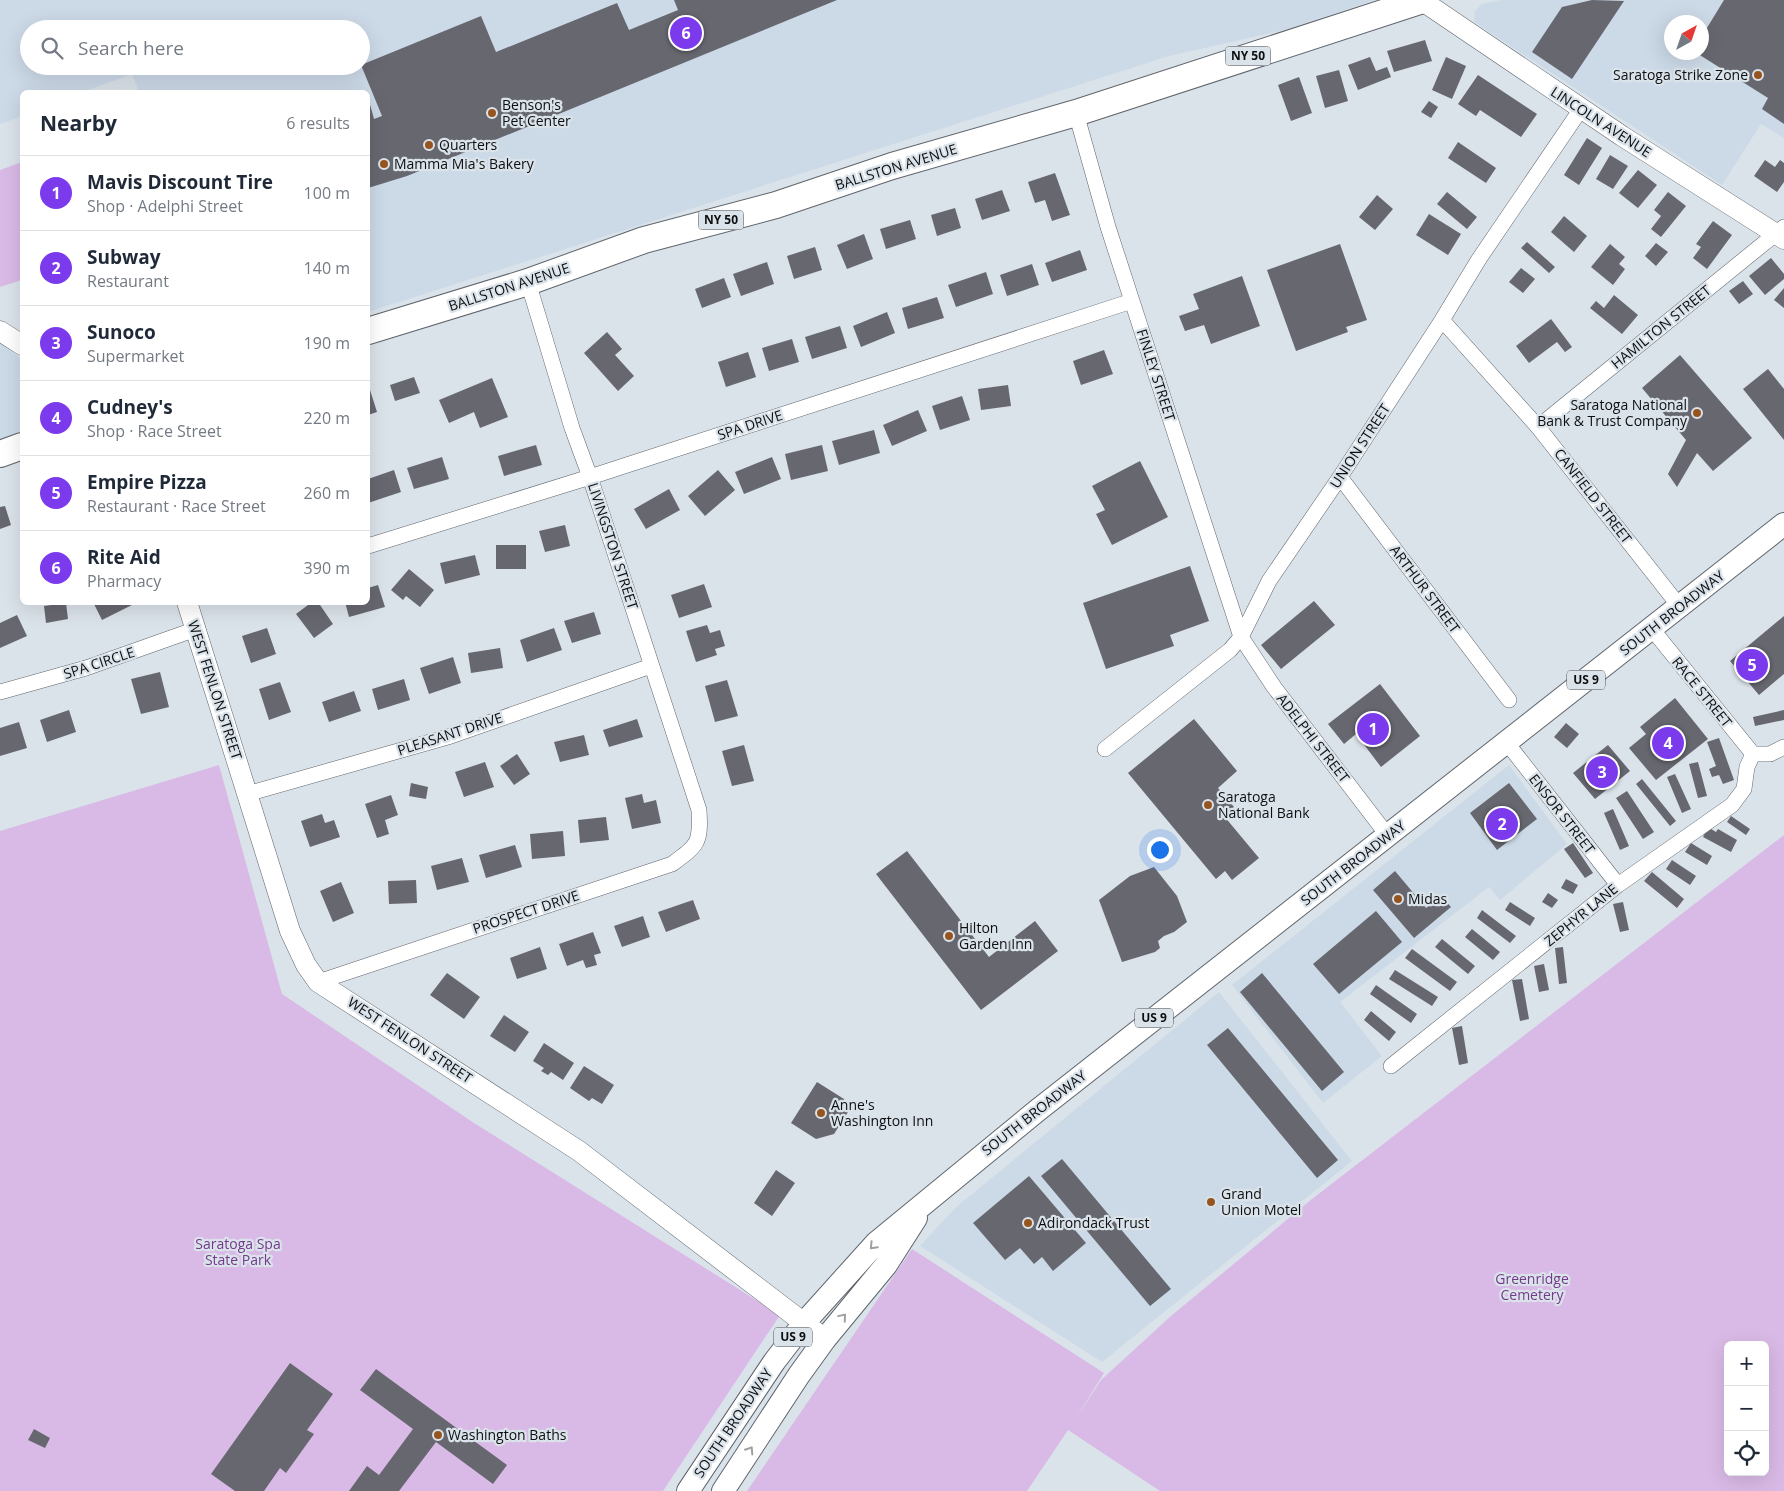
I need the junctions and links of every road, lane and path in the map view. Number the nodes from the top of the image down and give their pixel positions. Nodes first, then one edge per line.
1 (1422, 0) edge
2 (1581, 109) junction
3 (1076, 112) junction
4 (1781, 233) edge
5 (528, 282) junction
6 (1132, 301) junction
7 (1442, 320) junction
8 (370, 330) edge
9 (0, 331) edge
10 (20, 345) edge
11 (1538, 427) junction
12 (20, 447) edge
13 (0, 454) edge
14 (590, 477) junction
15 (1340, 477) junction
16 (1784, 524) edge
17 (370, 545) edge
18 (190, 605) edge
19 (1680, 607) junction
20 (196, 629) junction
21 (1652, 629) junction
22 (1241, 637) junction
23 (651, 666) junction
24 (0, 692) edge
25 (1509, 700) dead end
26 (1507, 743) junction
27 (1784, 747) edge
28 (1105, 750) dead end
29 (1753, 754) junction
30 (247, 794) junction
31 (699, 810) joint
32 (1388, 836) junction
33 (1618, 885) junction
34 (318, 982) junction
35 (1391, 1066) dead end
36 (924, 1205) junction
37 (804, 1323) junction
38 (825, 1339) junction
39 (688, 1491) edge
40 (723, 1491) edge

1 - 2 street, LINCOLN AVENUE
1 - 3 highway, BALLSTON AVENUE / NY 50
2 - 4 street, LINCOLN AVENUE
2 - 7 street, UNION STREET
3 - 5 highway, BALLSTON AVENUE / NY 50
3 - 6 street, FINLEY STREET
4 - 11 street, HAMILTON STREET
5 - 8 highway, BALLSTON AVENUE / NY 50
5 - 14 street, LIVINGSTON STREET
6 - 14 street, SPA DRIVE
6 - 22 street, FINLEY STREET
7 - 11 street, CANFIELD STREET
7 - 15 street, UNION STREET
9 - 10 street
11 - 19 street, CANFIELD STREET
12 - 13 highway
14 - 17 street, SPA DRIVE
14 - 23 street, LIVINGSTON STREET
15 - 22 street, UNION STREET
15 - 25 street, ARTHUR STREET
16 - 19 main road, SOUTH BROADWAY / US 9
18 - 20 street, WEST FENLON STREET
19 - 21 main road, SOUTH BROADWAY / US 9
20 - 24 street, SPA CIRCLE
20 - 30 street, WEST FENLON STREET
21 - 26 main road, SOUTH BROADWAY / US 9
21 - 29 street, RACE STREET
22 - 28 street, UNION STREET
22 - 32 street, ADELPHI STREET
23 - 30 street, PLEASANT DRIVE
23 - 31 street, LIVINGSTON STREET
26 - 32 main road, SOUTH BROADWAY / US 9
26 - 33 street, ENSOR STREET
27 - 29 street
29 - 33 street, ZEPHYR LANE
30 - 34 street, WEST FENLON STREET
31 - 34 street, PROSPECT DRIVE
32 - 36 main road, SOUTH BROADWAY / US 9
33 - 35 street, ZEPHYR LANE
34 - 37 street, WEST FENLON STREET
36 -> 37 main road, SOUTH BROADWAY / US 9
38 -> 36 main road, SOUTH BROADWAY / US 9
37 - 38 street, WEST FENLON STREET
37 - 39 main road, SOUTH BROADWAY / US 9
40 -> 38 main road, SOUTH BROADWAY / US 9

